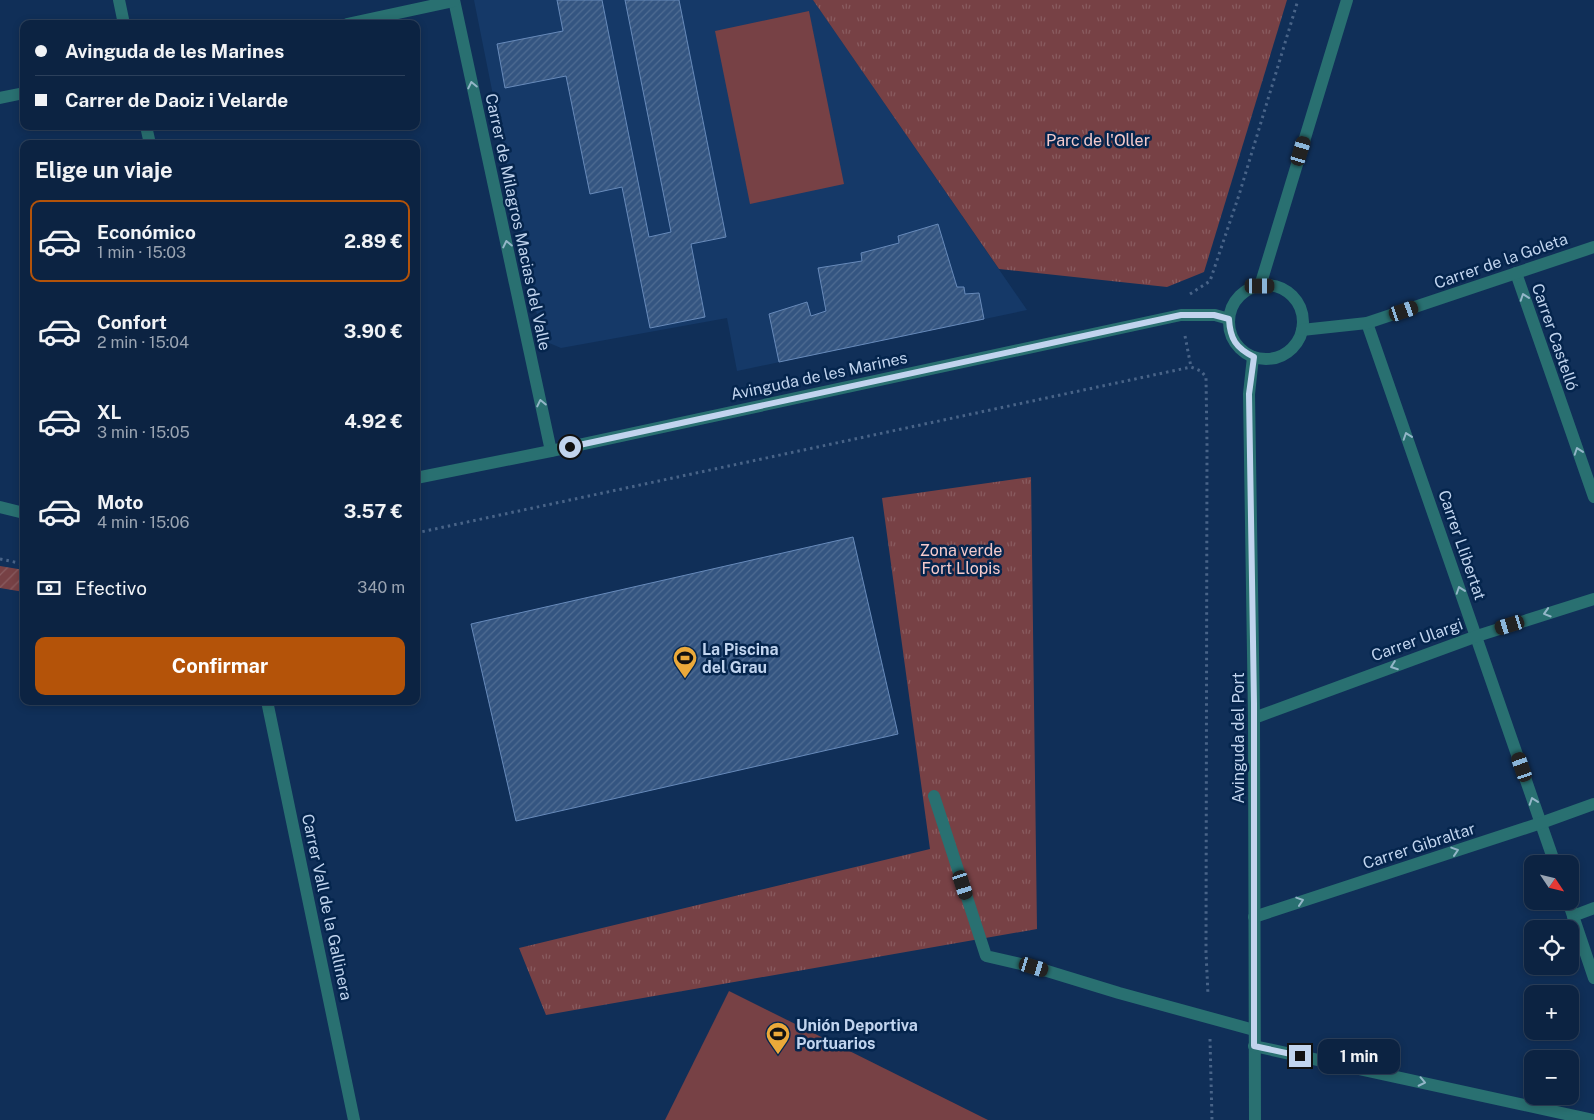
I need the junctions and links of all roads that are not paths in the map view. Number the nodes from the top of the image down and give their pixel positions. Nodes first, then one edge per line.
1 (119, 0) edge
2 (454, 0) edge
3 (1346, 0) edge
4 (123, 20) edge
5 (365, 20) edge
6 (20, 94) edge
7 (0, 98) edge
8 (1594, 247) edge
9 (1516, 273) junction
10 (1260, 286) junction
11 (1229, 319) junction
12 (1367, 323) junction
13 (1302, 330) junction
14 (1254, 357) junction
15 (551, 451) junction
16 (420, 477) edge
17 (1594, 496) edge
18 (0, 507) edge
19 (20, 512) edge
20 (1594, 599) edge
21 (1476, 636) junction
22 (268, 705) edge
23 (1254, 718) junction
24 (934, 796) dead end
25 (1594, 804) edge
26 (1541, 823) junction
27 (1552, 855) edge
28 (1594, 908) edge
29 (1571, 910) edge
30 (1254, 916) junction
31 (1573, 916) junction
32 (1594, 978) edge
33 (1254, 1030) junction
34 (1254, 1046) junction
35 (354, 1120) edge
36 (1255, 1120) edge
37 (1593, 1120) edge

1 - 4 street
2 - 5 street
15 -> 2 street, Carrer de Milagros Macias del Valle
3 - 10 street
6 - 7 street
8 - 9 street, Carrer de la Goleta
9 - 12 street, Carrer de la Goleta
17 -> 9 street, Carrer Castelló
10 - 11 street
10 - 13 street
11 - 14 street
11 - 15 street, Avinguda de les Marines
12 - 13 street, Carrer de la Goleta
21 -> 12 street, Carrer Llibertat
13 - 14 street
14 - 23 street, Avinguda del Port
15 - 16 street, Avinguda de les Marines
18 - 19 street
20 -> 21 street, Carrer Ulargi
21 -> 23 street, Carrer Ulargi
26 -> 21 street, Carrer Llibertat
22 - 35 street, Carrer Vall de la Gallinera
23 - 30 street, Avinguda del Port
24 - 33 street
25 - 26 street, Carrer Gibraltar
26 - 27 street, Carrer Llibertat
30 -> 26 street, Carrer Gibraltar
28 - 31 street
29 - 31 street
30 - 33 street, Avinguda del Port
31 - 32 street
33 - 34 street, Avinguda del Port
34 - 36 street, Avinguda del Port
34 -> 37 street

